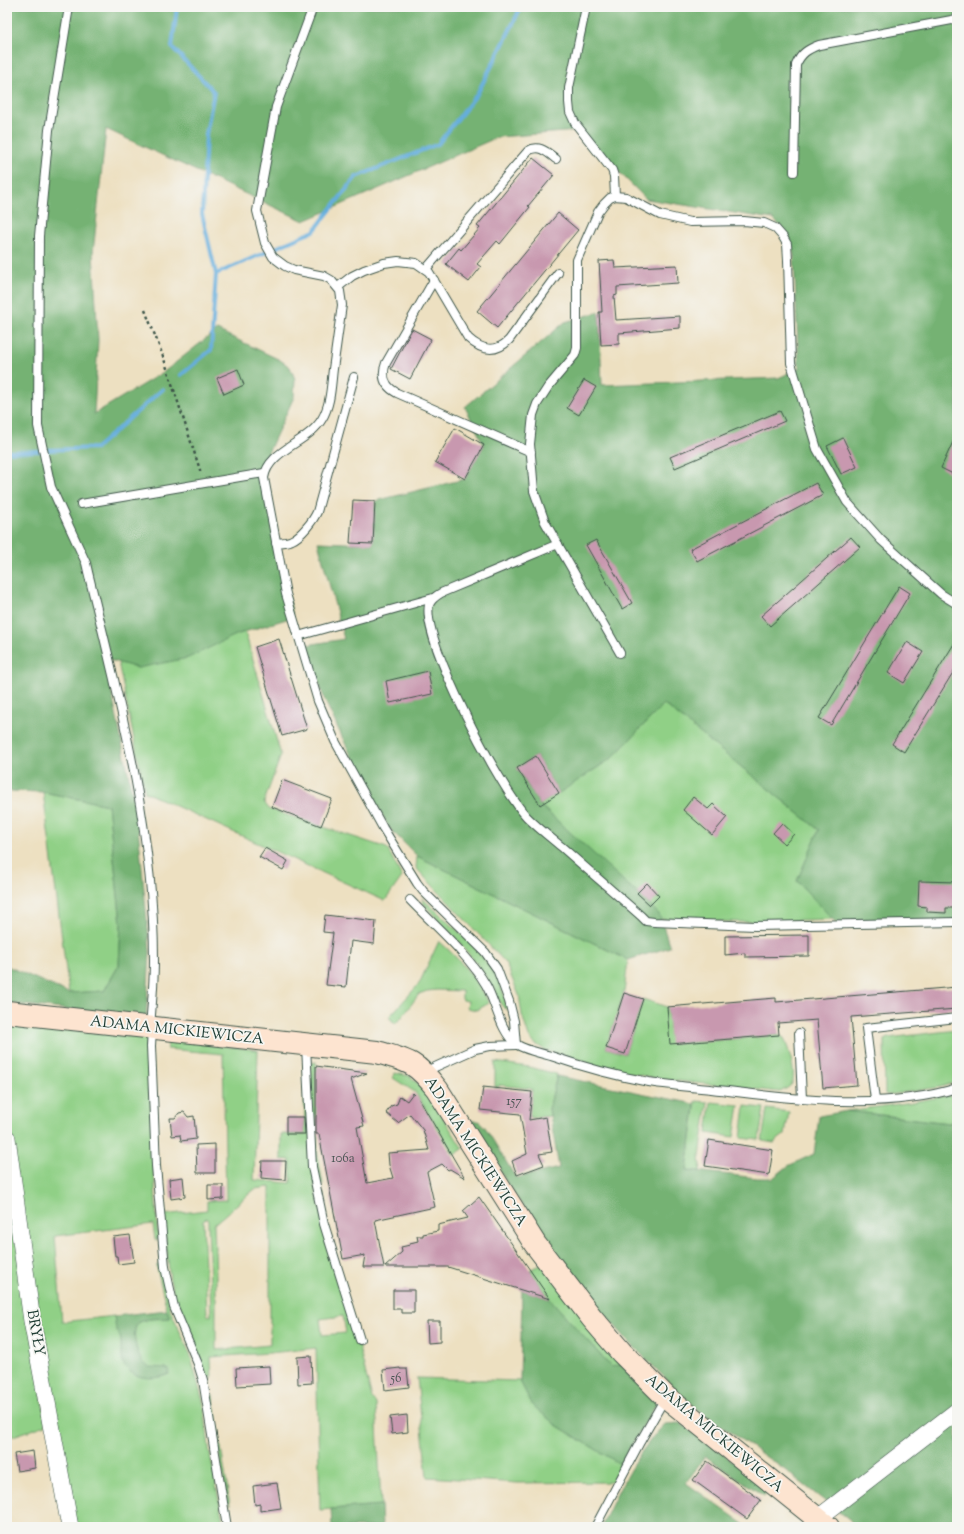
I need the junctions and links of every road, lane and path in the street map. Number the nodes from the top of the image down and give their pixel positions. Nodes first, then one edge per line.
1 (69, 7) edge
2 (313, 7) edge
3 (586, 7) edge
4 (957, 19) edge
5 (556, 159) dead end
6 (794, 172) dead end
7 (615, 196) junction
8 (426, 269) junction
9 (558, 273) dead end
10 (434, 280) junction
11 (338, 287) junction
12 (145, 310) dead end
13 (354, 377) dead end
14 (531, 452) junction
15 (264, 472) junction
16 (204, 483) junction
17 (81, 504) dead end
18 (276, 543) junction
19 (558, 544) junction
20 (433, 598) junction
21 (957, 604) edge
22 (298, 636) junction
23 (620, 653) dead end
24 (410, 900) dead end
25 (957, 922) edge
26 (7, 1012) edge
27 (957, 1018) edge
28 (151, 1028) junction
29 (799, 1033) dead end
30 (306, 1045) junction
31 (516, 1045) junction
32 (424, 1072) junction
33 (957, 1088) edge
34 (802, 1099) junction
35 (875, 1100) junction
36 (7, 1138) edge
37 (360, 1340) dead end
38 (666, 1397) junction
39 (957, 1411) edge
40 (823, 1523) edge
41 (70, 1527) edge
42 (227, 1527) edge
43 (595, 1527) edge

1 - 28 lane
2 - 11 lane
3 - 7 lane
4 - 6 lane
5 - 8 lane
7 - 14 lane
7 - 21 lane
8 - 10 lane
8 - 11 lane
9 - 10 lane
10 - 14 lane
11 - 15 lane
12 - 16 path
13 - 18 lane
14 - 19 lane
15 - 16 lane
15 - 18 lane
16 - 17 lane
18 - 22 lane
19 - 20 lane
19 - 23 lane
20 - 22 lane
20 - 25 lane
22 - 31 lane
24 - 31 lane
26 - 28 street, ADAMA MICKIEWICZA
27 - 35 lane
28 - 30 street, ADAMA MICKIEWICZA
28 - 42 lane
29 - 34 lane
30 - 32 street, ADAMA MICKIEWICZA
30 - 37 lane
31 - 32 lane
31 - 34 lane
32 - 38 street, ADAMA MICKIEWICZA
33 - 35 lane
34 - 35 lane
36 - 41 street, BRYŁY
38 - 40 street, ADAMA MICKIEWICZA
38 - 43 lane
39 - 40 street

